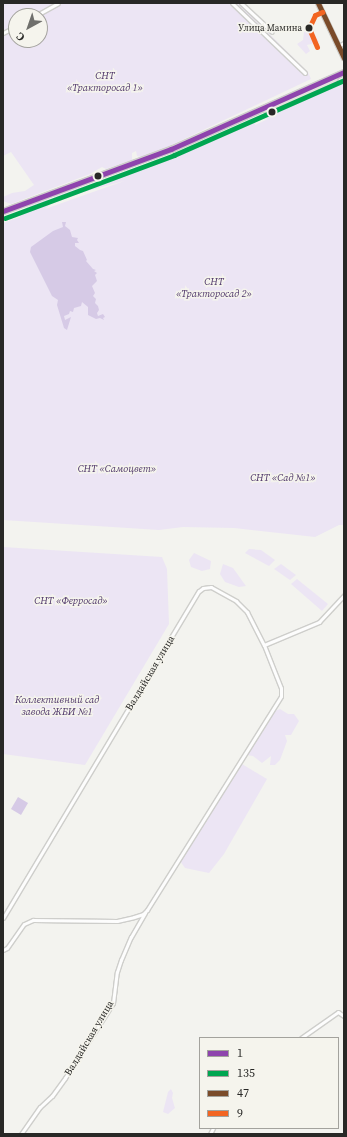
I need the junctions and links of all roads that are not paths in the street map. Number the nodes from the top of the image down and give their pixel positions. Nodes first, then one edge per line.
1 (58, 3) edge
2 (232, 3) edge
3 (241, 3) edge
4 (318, 3) edge
5 (48, 9) edge
6 (272, 32) dead end
7 (344, 43) edge
8 (338, 46) junction
9 (344, 58) edge
10 (344, 72) edge
11 (305, 73) dead end
12 (344, 75) edge
13 (83, 182) junction
14 (3, 211) edge
15 (344, 595) edge
16 (264, 645) junction
17 (147, 910) junction
18 (3, 918) edge
19 (3, 950) edge
20 (344, 1016) edge
21 (302, 1037) edge
22 (21, 1134) edge

1 - 5 street
2 - 11 street
3 - 6 street
4 - 8 main road
7 - 8 street
8 - 9 main road
10 - 13 main road
12 - 13 main road
13 - 14 main road
15 - 16 street
16 - 17 street, Валдайская улица
16 - 18 street, Валдайская улица
17 - 19 street
17 - 22 street, Валдайская улица
20 - 21 street

